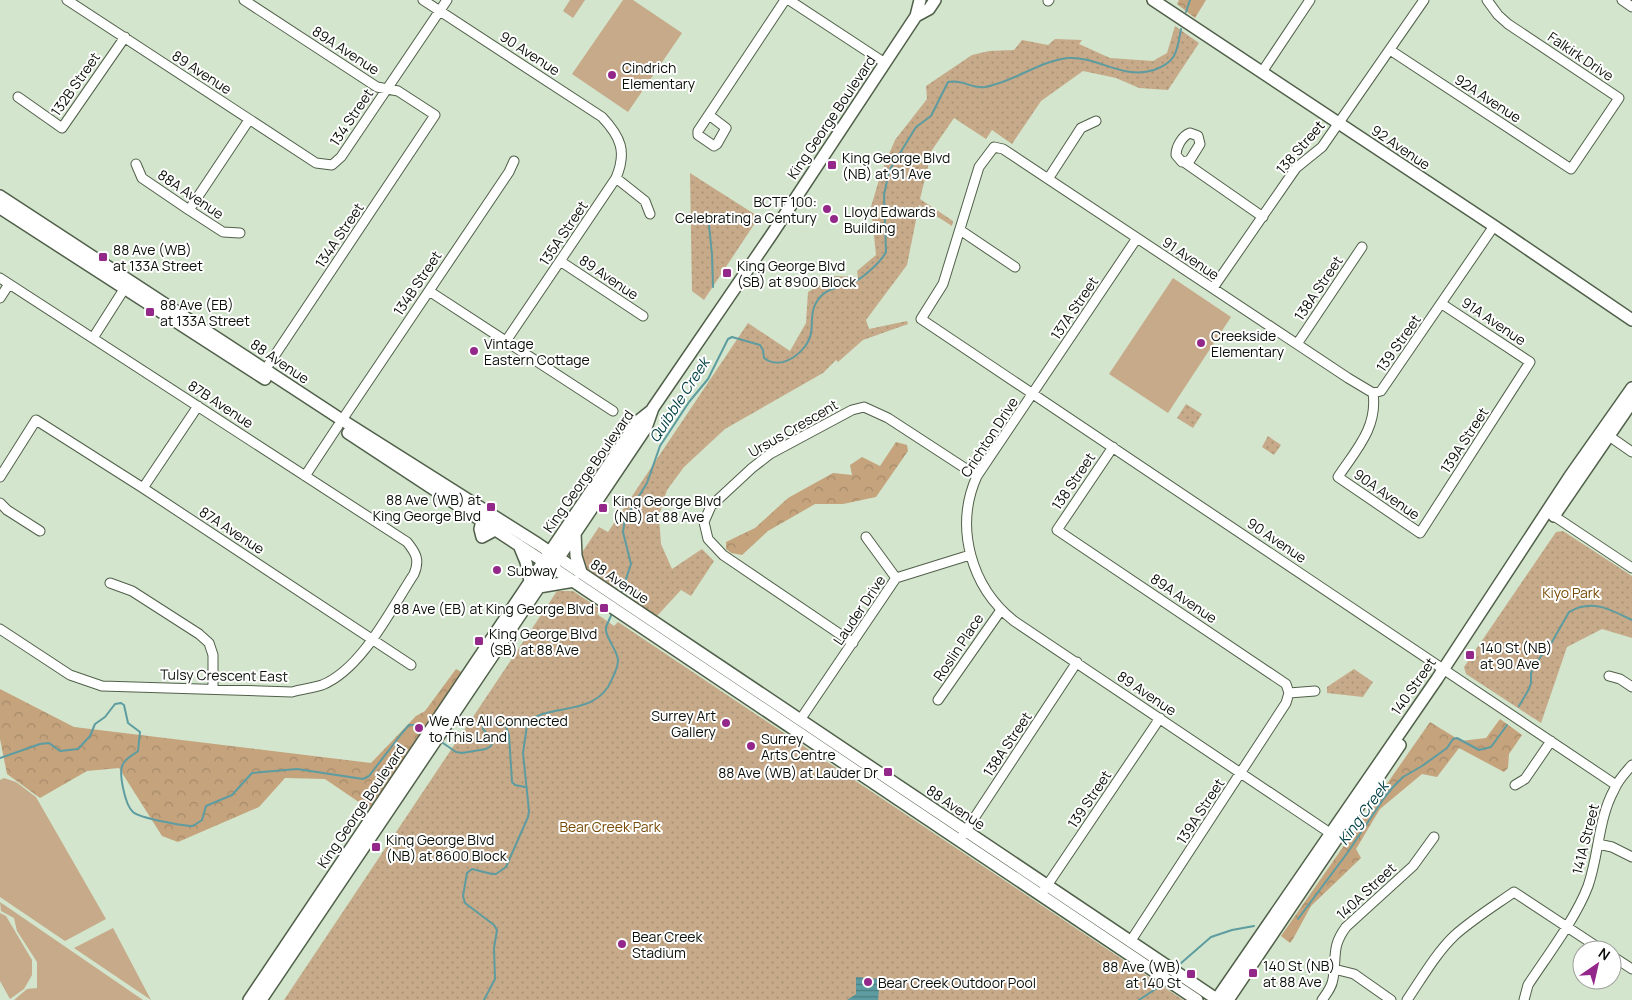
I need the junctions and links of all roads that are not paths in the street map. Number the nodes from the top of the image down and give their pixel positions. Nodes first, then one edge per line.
1 (67, 0) edge
2 (244, 0) edge
3 (423, 0) edge
4 (447, 0) edge
5 (787, 0) edge
6 (920, 0) edge
7 (935, 0) edge
8 (1153, 0) edge
9 (1310, 0) edge
10 (1424, 0) edge
11 (1487, 0) edge
12 (1622, 0) edge
13 (1632, 7) edge
14 (439, 11) junction
15 (916, 16) junction
16 (125, 37) junction
17 (1390, 50) junction
18 (885, 63) junction
19 (1262, 72) junction
20 (387, 88) junction
21 (18, 97) dead end
22 (435, 115) joint
23 (709, 115) dead end
24 (249, 120) junction
25 (1096, 121) dead end
26 (1338, 123) junction
27 (617, 134) joint
28 (514, 161) dead end
29 (1184, 162) dead end
30 (136, 164) dead end
31 (323, 164) joint
32 (1571, 169) joint
33 (616, 178) junction
34 (1048, 179) junction
35 (0, 196) edge
36 (0, 208) edge
37 (189, 210) junction
38 (650, 214) dead end
39 (1263, 217) junction
40 (1494, 226) junction
41 (960, 230) junction
42 (240, 233) dead end
43 (1137, 238) junction
44 (1362, 247) dead end
45 (560, 260) junction
46 (1015, 267) dead end
47 (0, 278) edge
48 (9, 284) junction
49 (127, 285) junction
50 (1213, 288) junction
51 (429, 291) junction
52 (0, 298) edge
53 (1442, 304) junction
54 (643, 316) dead end
55 (1632, 320) edge
56 (93, 338) junction
57 (506, 341) junction
58 (1296, 344) junction
59 (1530, 362) joint
60 (265, 370) junction
61 (1632, 388) edge
62 (1373, 393) junction
63 (1033, 394) junction
64 (1632, 402) edge
65 (198, 406) junction
66 (653, 408) junction
67 (612, 411) dead end
68 (340, 423) junction
69 (1609, 436) junction
70 (1113, 447) junction
71 (1632, 452) edge
72 (305, 476) junction
73 (977, 476) junction
74 (1570, 476) junction
75 (0, 478) edge
76 (143, 488) junction
77 (0, 503) edge
78 (1554, 516) junction
79 (1057, 530) joint
80 (40, 531) dead end
81 (575, 533) junction
82 (1420, 533) joint
83 (866, 537) dead end
84 (519, 545) junction
85 (970, 555) junction
86 (551, 559) junction
87 (418, 562) joint
88 (1632, 568) edge
89 (577, 577) junction
90 (896, 578) junction
91 (110, 583) dead end
92 (534, 584) junction
93 (617, 603) junction
94 (1000, 610) junction
95 (0, 629) edge
96 (372, 638) junction
97 (853, 642) junction
98 (1077, 662) junction
99 (411, 665) dead end
100 (1446, 671) junction
101 (1609, 676) dead end
102 (1632, 687) edge
103 (213, 689) junction
104 (1315, 691) dead end
105 (1289, 694) junction
106 (938, 700) dead end
107 (1160, 718) junction
108 (800, 720) junction
109 (786, 723) junction
110 (1551, 741) junction
111 (422, 752) junction
112 (1632, 765) edge
113 (1241, 773) junction
114 (1515, 785) dead end
115 (1616, 785) junction
116 (1330, 833) junction
117 (963, 836) junction
118 (1434, 837) dead end
119 (1598, 844) junction
120 (1632, 857) edge
121 (1044, 890) junction
122 (1566, 926) junction
123 (1587, 940) edge
124 (1130, 942) junction
125 (1334, 969) junction
126 (249, 1000) edge
127 (261, 1000) edge
128 (1197, 1000) edge
129 (1220, 1000) edge
130 (1322, 1000) edge
131 (1391, 1000) edge
132 (1407, 1000) edge
133 (1524, 1000) edge

1 - 16 street, 89 Avenue
2 - 20 street, 89A Avenue
3 - 14 street, 90 Avenue
4 - 14 street, 134 Street
5 - 18 street
5 - 23 street
6 - 15 main road, King George Boulevard
7 - 15 main road, King George Boulevard
8 - 19 main road, 92 Avenue
9 - 19 street
10 - 17 street, 138 Street
11 - 32 street, Falkirk Drive
12 - 13 street
14 - 20 street, 134 Street
14 - 27 street, 90 Avenue
15 - 18 main road, King George Boulevard
16 - 21 street, 132B Street
16 - 24 street, 89 Avenue
17 - 26 street, 138 Street
17 - 32 street, 92A Avenue
18 - 66 main road, King George Boulevard
19 - 26 main road, 92 Avenue
20 - 22 street, 89A Avenue
20 - 31 street, 134 Street
22 - 60 street, 134A Street
24 - 31 street, 89 Avenue
24 - 37 street
25 - 34 street
26 - 39 street, 138 Street
26 - 40 main road, 92 Avenue
27 - 33 street, 135A Street
28 - 51 street, 134B Street
29 - 39 street
30 - 37 street, 88A Avenue
33 - 38 street
33 - 45 street, 135A Street
34 - 41 street, 91 Avenue
34 - 43 street, 91 Avenue
35 - 49 main road, 88 Avenue
36 - 49 main road, 88 Avenue
37 - 42 street, 88A Avenue
39 - 50 street, 138 Street
40 - 53 street, 139 Street
40 - 55 main road, 92 Avenue
41 - 46 street
41 - 63 street, 90 Avenue
43 - 50 street, 91 Avenue
43 - 63 street, 137A Street
44 - 58 street, 138A Street
45 - 54 street, 89 Avenue
45 - 57 street, 135A Street
47 - 48 street, 87B Avenue
48 - 52 street
48 - 56 street, 87B Avenue
49 - 56 street
49 - 60 main road, 88 Avenue
49 - 68 main road, 88 Avenue
50 - 58 street, 91 Avenue
51 - 57 street
51 - 68 street, 134B Street
53 - 59 street, 91A Avenue
53 - 62 street, 139 Street
56 - 65 street, 87B Avenue
57 - 67 street
58 - 62 street, 91 Avenue
59 - 82 street, 139A Street
60 - 68 main road, 88 Avenue
61 - 74 main road, 140 Street
62 - 82 street, 90A Avenue
63 - 70 street, 90 Avenue
63 - 73 street, Crichton Drive
64 - 69 main road, 140 Street
65 - 72 street, 87B Avenue
65 - 76 street
66 - 81 main road, King George Boulevard
66 - 86 main road, King George Boulevard
68 - 72 street, 134B Street
68 - 84 main road, 88 Avenue
68 - 86 main road, 88 Avenue
69 - 71 street
69 - 78 main road, 140 Street
70 - 79 street, 138 Street
70 - 100 street, 90 Avenue
72 - 87 street, 87B Avenue
73 - 85 street, Crichton Drive
73 - 97 street, Ursus Crescent
74 - 78 main road
74 - 100 main road, 140 Street
75 - 76 street, 87A Avenue
76 - 96 street, 87A Avenue
77 - 80 street
78 - 88 street
78 - 100 main road, 140 Street
79 - 105 street, 89A Avenue
81 - 86 main road, King George Boulevard
81 - 89 main road
83 - 90 street
84 - 86 main road, 88 Avenue
84 - 92 main road
85 - 90 street, Lauder Drive
85 - 94 street, 89 Avenue
86 - 89 main road, 88 Avenue
86 - 92 main road, King George Boulevard
87 - 96 street, Tulsy Crescent East
89 - 92 main road
89 - 93 main road, 88 Avenue
90 - 97 street, Lauder Drive
91 - 103 street
92 - 111 main road, King George Boulevard
93 - 108 main road, 88 Avenue
93 - 109 main road, 88 Avenue
94 - 98 street, 89 Avenue
94 - 106 street, Roslin Place
95 - 103 street, Tulsy Crescent East
96 - 99 street, 87A Avenue
96 - 103 street, Tulsy Crescent East
97 - 108 street, Lauder Drive
98 - 107 street, 89 Avenue
98 - 117 street, 138A Street
100 - 110 street, 90 Avenue
100 - 116 main road, 140 Street
100 - 129 main road, 140 Street
101 - 102 street
104 - 105 street
105 - 113 street, 139A Street
107 - 113 street, 89 Avenue
107 - 121 street, 139 Street
108 - 109 main road
108 - 117 main road, 88 Avenue
109 - 117 main road, 88 Avenue
110 - 114 street
110 - 115 street, 90 Avenue
111 - 126 main road, King George Boulevard
111 - 127 main road, King George Boulevard
112 - 115 street, 141A Street
113 - 116 street, 89 Avenue
113 - 124 street, 139A Street
115 - 119 street, 141A Street
116 - 129 main road, 140 Street
117 - 121 main road, 88 Avenue
118 - 125 street, 140A Street
119 - 120 street
119 - 122 street, 141A Street
121 - 124 main road, 88 Avenue
121 - 128 main road, 88 Avenue
122 - 123 street
122 - 132 street
122 - 133 street, 141A Street
124 - 129 main road, 88 Avenue
125 - 130 street, 140A Street
125 - 131 street

